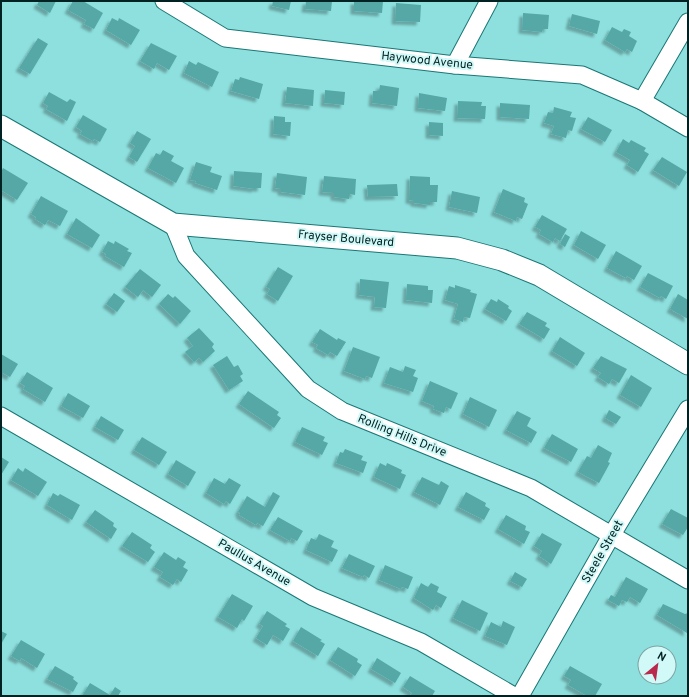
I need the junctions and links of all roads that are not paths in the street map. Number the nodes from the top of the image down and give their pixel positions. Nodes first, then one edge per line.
1 (164, 1) edge
2 (489, 1) edge
3 (688, 22) edge
4 (455, 65) junction
5 (642, 101) junction
6 (1, 126) edge
7 (688, 128) edge
8 (173, 224) junction
9 (688, 364) edge
10 (688, 409) edge
11 (1, 416) edge
12 (612, 536) junction
13 (688, 580) edge
14 (514, 696) edge
15 (520, 696) edge

1 - 4 street, Haywood Avenue
2 - 4 street
3 - 5 street
4 - 5 street, Haywood Avenue
5 - 7 street, Haywood Avenue
6 - 8 main road, Frayser Boulevard
8 - 9 main road, Frayser Boulevard
8 - 12 street, Rolling Hills Drive
10 - 12 street, Steele Street
11 - 14 street, Paullus Avenue
12 - 13 street, Rolling Hills Drive
12 - 15 street, Steele Street

